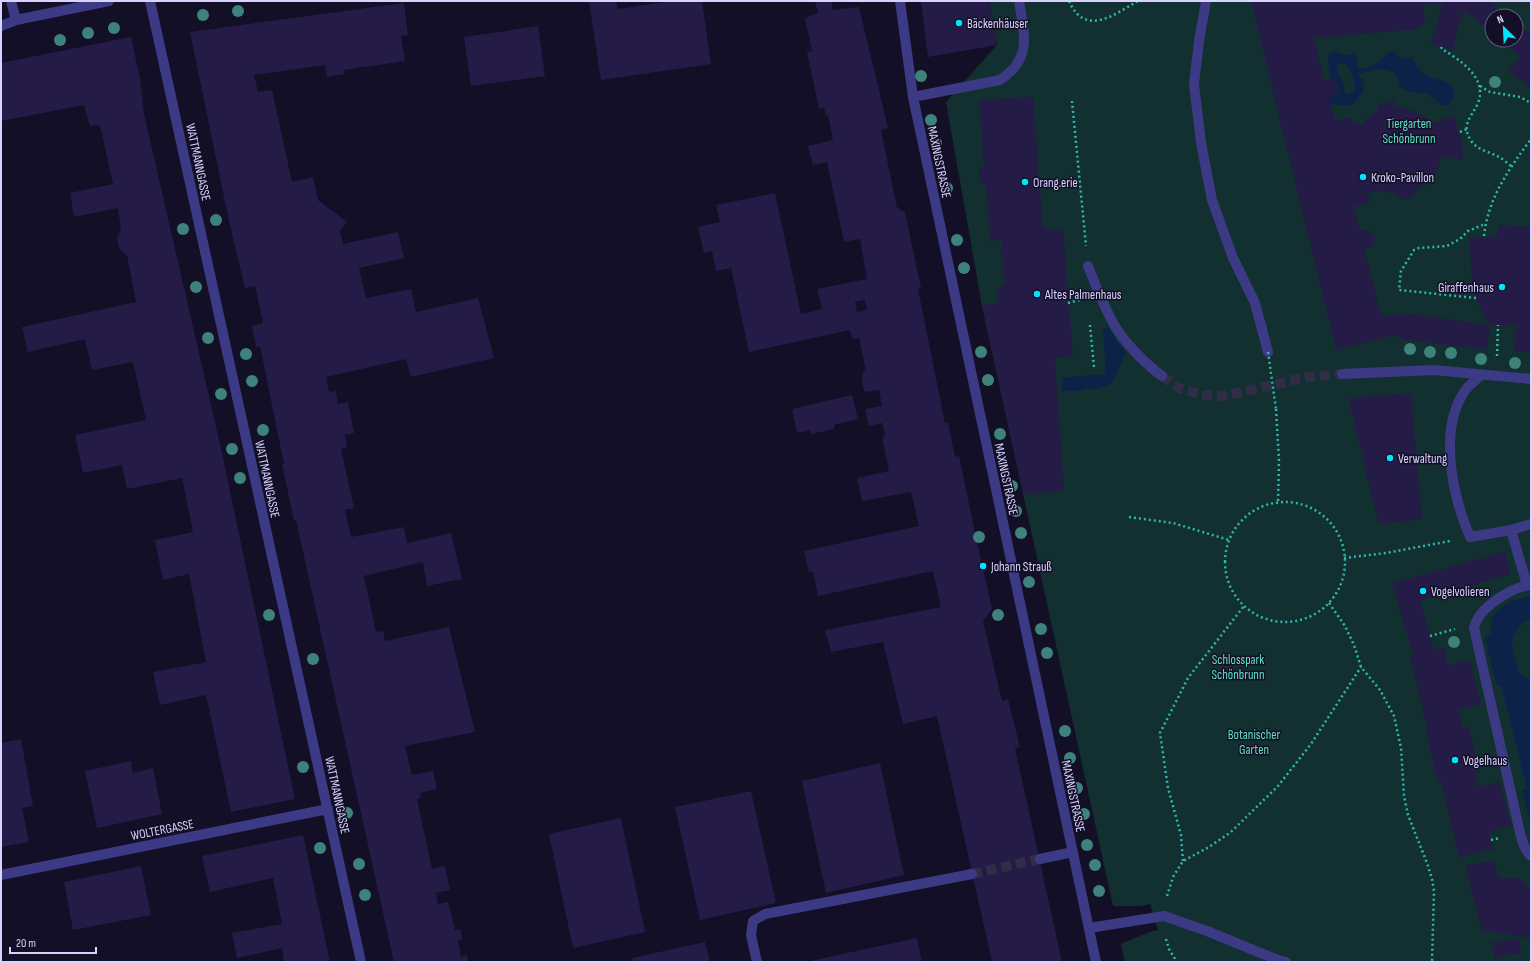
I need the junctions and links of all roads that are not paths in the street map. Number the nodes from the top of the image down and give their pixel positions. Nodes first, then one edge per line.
1 (11, 1) edge
2 (110, 1) edge
3 (150, 1) edge
4 (900, 1) edge
5 (1019, 1) edge
6 (1206, 1) edge
7 (16, 20) junction
8 (1, 26) edge
9 (913, 97) junction
10 (1088, 266) road end
11 (1268, 352) road end
12 (1342, 374) tunnel mouth
13 (1481, 375) junction
14 (1162, 376) tunnel mouth
15 (1531, 379) edge
16 (1531, 524) edge
17 (1511, 530) junction
18 (1529, 585) edge
19 (328, 809) junction
20 (1073, 852) junction
21 (1531, 856) edge
22 (1040, 859) tunnel mouth
23 (972, 874) tunnel mouth
24 (1, 875) edge
25 (1089, 928) junction
26 (361, 962) edge
27 (757, 962) edge
28 (1096, 962) edge
29 (1286, 962) edge

1 - 7 street
2 - 7 street
3 - 19 street, WATTMANNGASSE
4 - 9 street, MAXINGSTRASSE
5 - 9 street
6 - 11 street
7 - 8 street
9 - 20 street, MAXINGSTRASSE
10 - 14 street
12 - 13 street
13 - 15 street
13 - 17 street
16 - 17 street
17 - 18 street
18 - 21 street
19 - 24 street, WOLTERGASSE
19 - 26 street, WATTMANNGASSE
20 - 22 street
20 - 25 street, MAXINGSTRASSE
23 - 27 street
25 - 28 street, MAXINGSTRASSE
25 - 29 street

